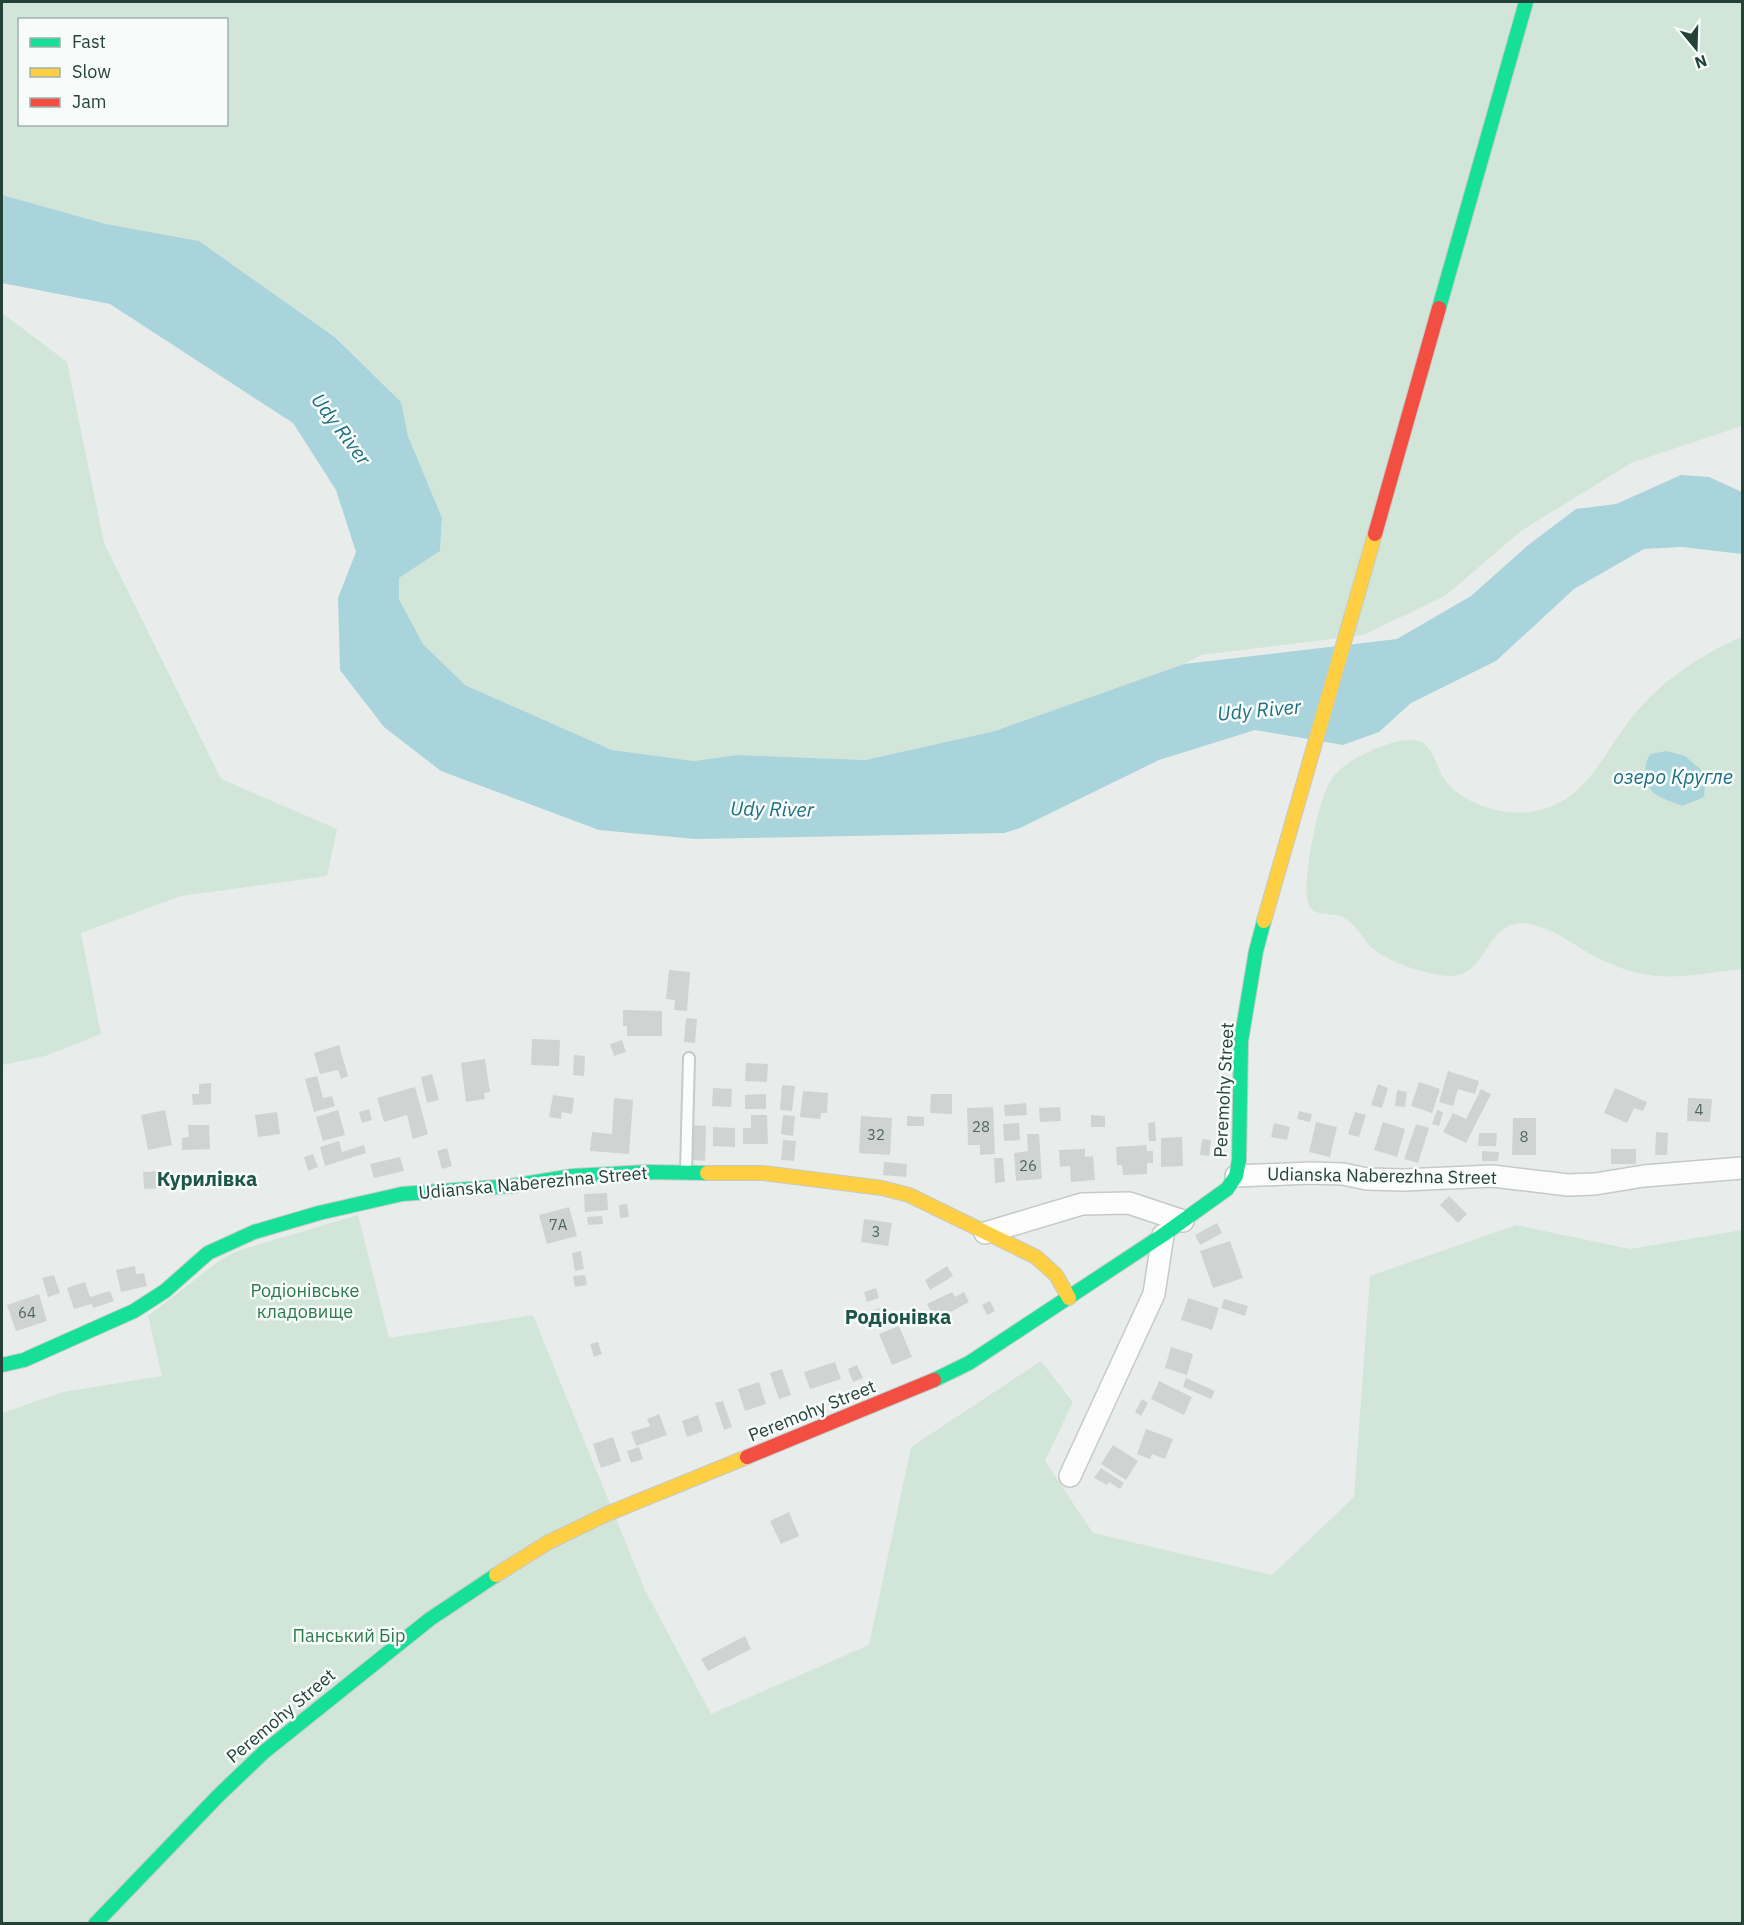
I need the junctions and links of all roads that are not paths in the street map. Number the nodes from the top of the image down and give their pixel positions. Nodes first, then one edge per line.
1 (1526, 2) edge
2 (688, 1058) dead end
3 (1743, 1168) edge
4 (686, 1171) junction
5 (1236, 1176) junction
6 (1183, 1221) junction
7 (985, 1233) junction
8 (1163, 1236) junction
9 (1069, 1298) junction
10 (2, 1365) edge
11 (1070, 1476) dead end
12 (95, 1923) edge

1 - 5 street, Peremohy Street
2 - 4 lane
3 - 5 street, Udianska Naberezhna Street
4 - 7 street, Udianska Naberezhna Street
4 - 10 street, Udianska Naberezhna Street
5 - 6 street, Peremohy Street
6 - 7 street
6 - 8 street, Peremohy Street
7 - 9 street, Udianska Naberezhna Street
8 - 9 street, Peremohy Street
8 - 11 street
9 - 12 street, Peremohy Street

